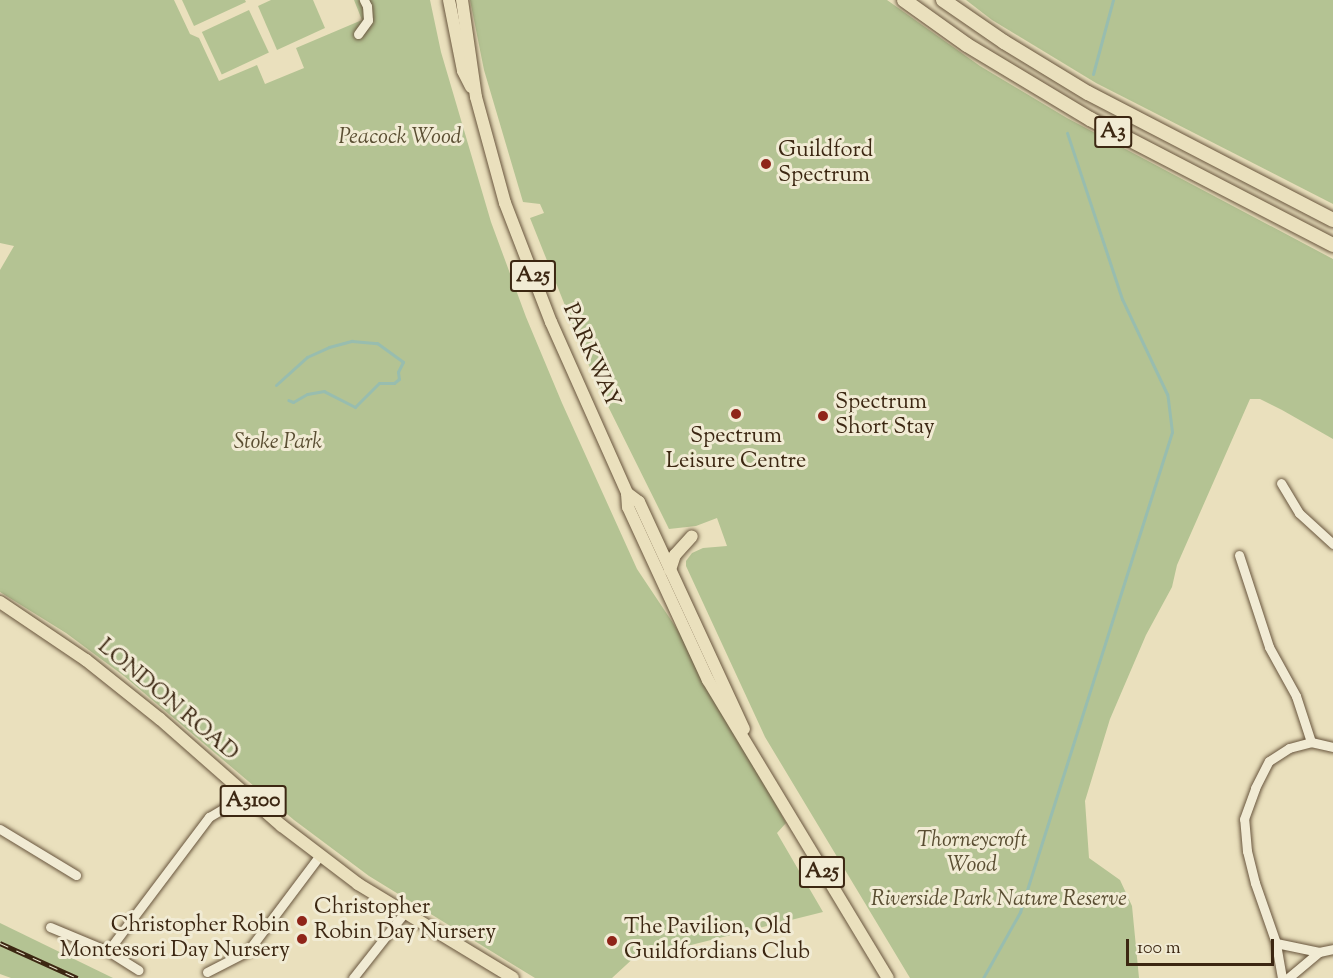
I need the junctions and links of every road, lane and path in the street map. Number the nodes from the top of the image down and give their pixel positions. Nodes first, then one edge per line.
1 (364, 0) edge
2 (449, 0) edge
3 (462, 0) edge
4 (904, 0) edge
5 (943, 0) edge
6 (358, 34) dead end
7 (476, 97) junction
8 (1333, 220) edge
9 (1333, 245) edge
10 (1281, 483) dead end
11 (627, 493) junction
12 (692, 536) dead end
13 (1333, 544) edge
14 (1239, 555) dead end
15 (670, 570) junction
16 (0, 602) edge
17 (1311, 742) junction
18 (1333, 747) edge
19 (770, 785) junction
20 (246, 795) junction
21 (0, 829) edge
22 (320, 855) junction
23 (76, 875) dead end
24 (405, 912) junction
25 (50, 927) dead end
26 (1276, 943) junction
27 (1333, 949) edge
28 (108, 951) junction
29 (1319, 952) junction
30 (139, 970) dead end
31 (207, 972) dead end
32 (353, 978) edge
33 (513, 978) edge
34 (888, 978) edge
35 (1282, 978) edge
36 (1288, 978) edge

1 - 6 street
2 - 7 main road, PARKWAY / A25
3 - 7 main road, PARKWAY / A25
4 - 9 highway, A3
5 - 8 highway, A3
7 - 11 main road, PARKWAY / A25
10 - 13 street
11 - 15 main road, PARKWAY / A25
11 - 19 main road, PARKWAY / A25
12 - 15 main road
14 - 17 street
15 - 19 main road, PARKWAY / A25
16 - 20 main road, LONDON ROAD / A3100
17 - 18 street
17 - 26 street
19 - 34 main road, PARKWAY / A25
20 - 22 main road, LONDON ROAD / A3100
20 - 28 street
21 - 23 street
22 - 24 main road, LONDON ROAD / A3100
22 - 31 street
24 - 32 street
24 - 33 main road, LONDON ROAD / A3100
25 - 28 street
26 - 29 street
26 - 35 street
27 - 29 street
28 - 30 street
29 - 36 street

